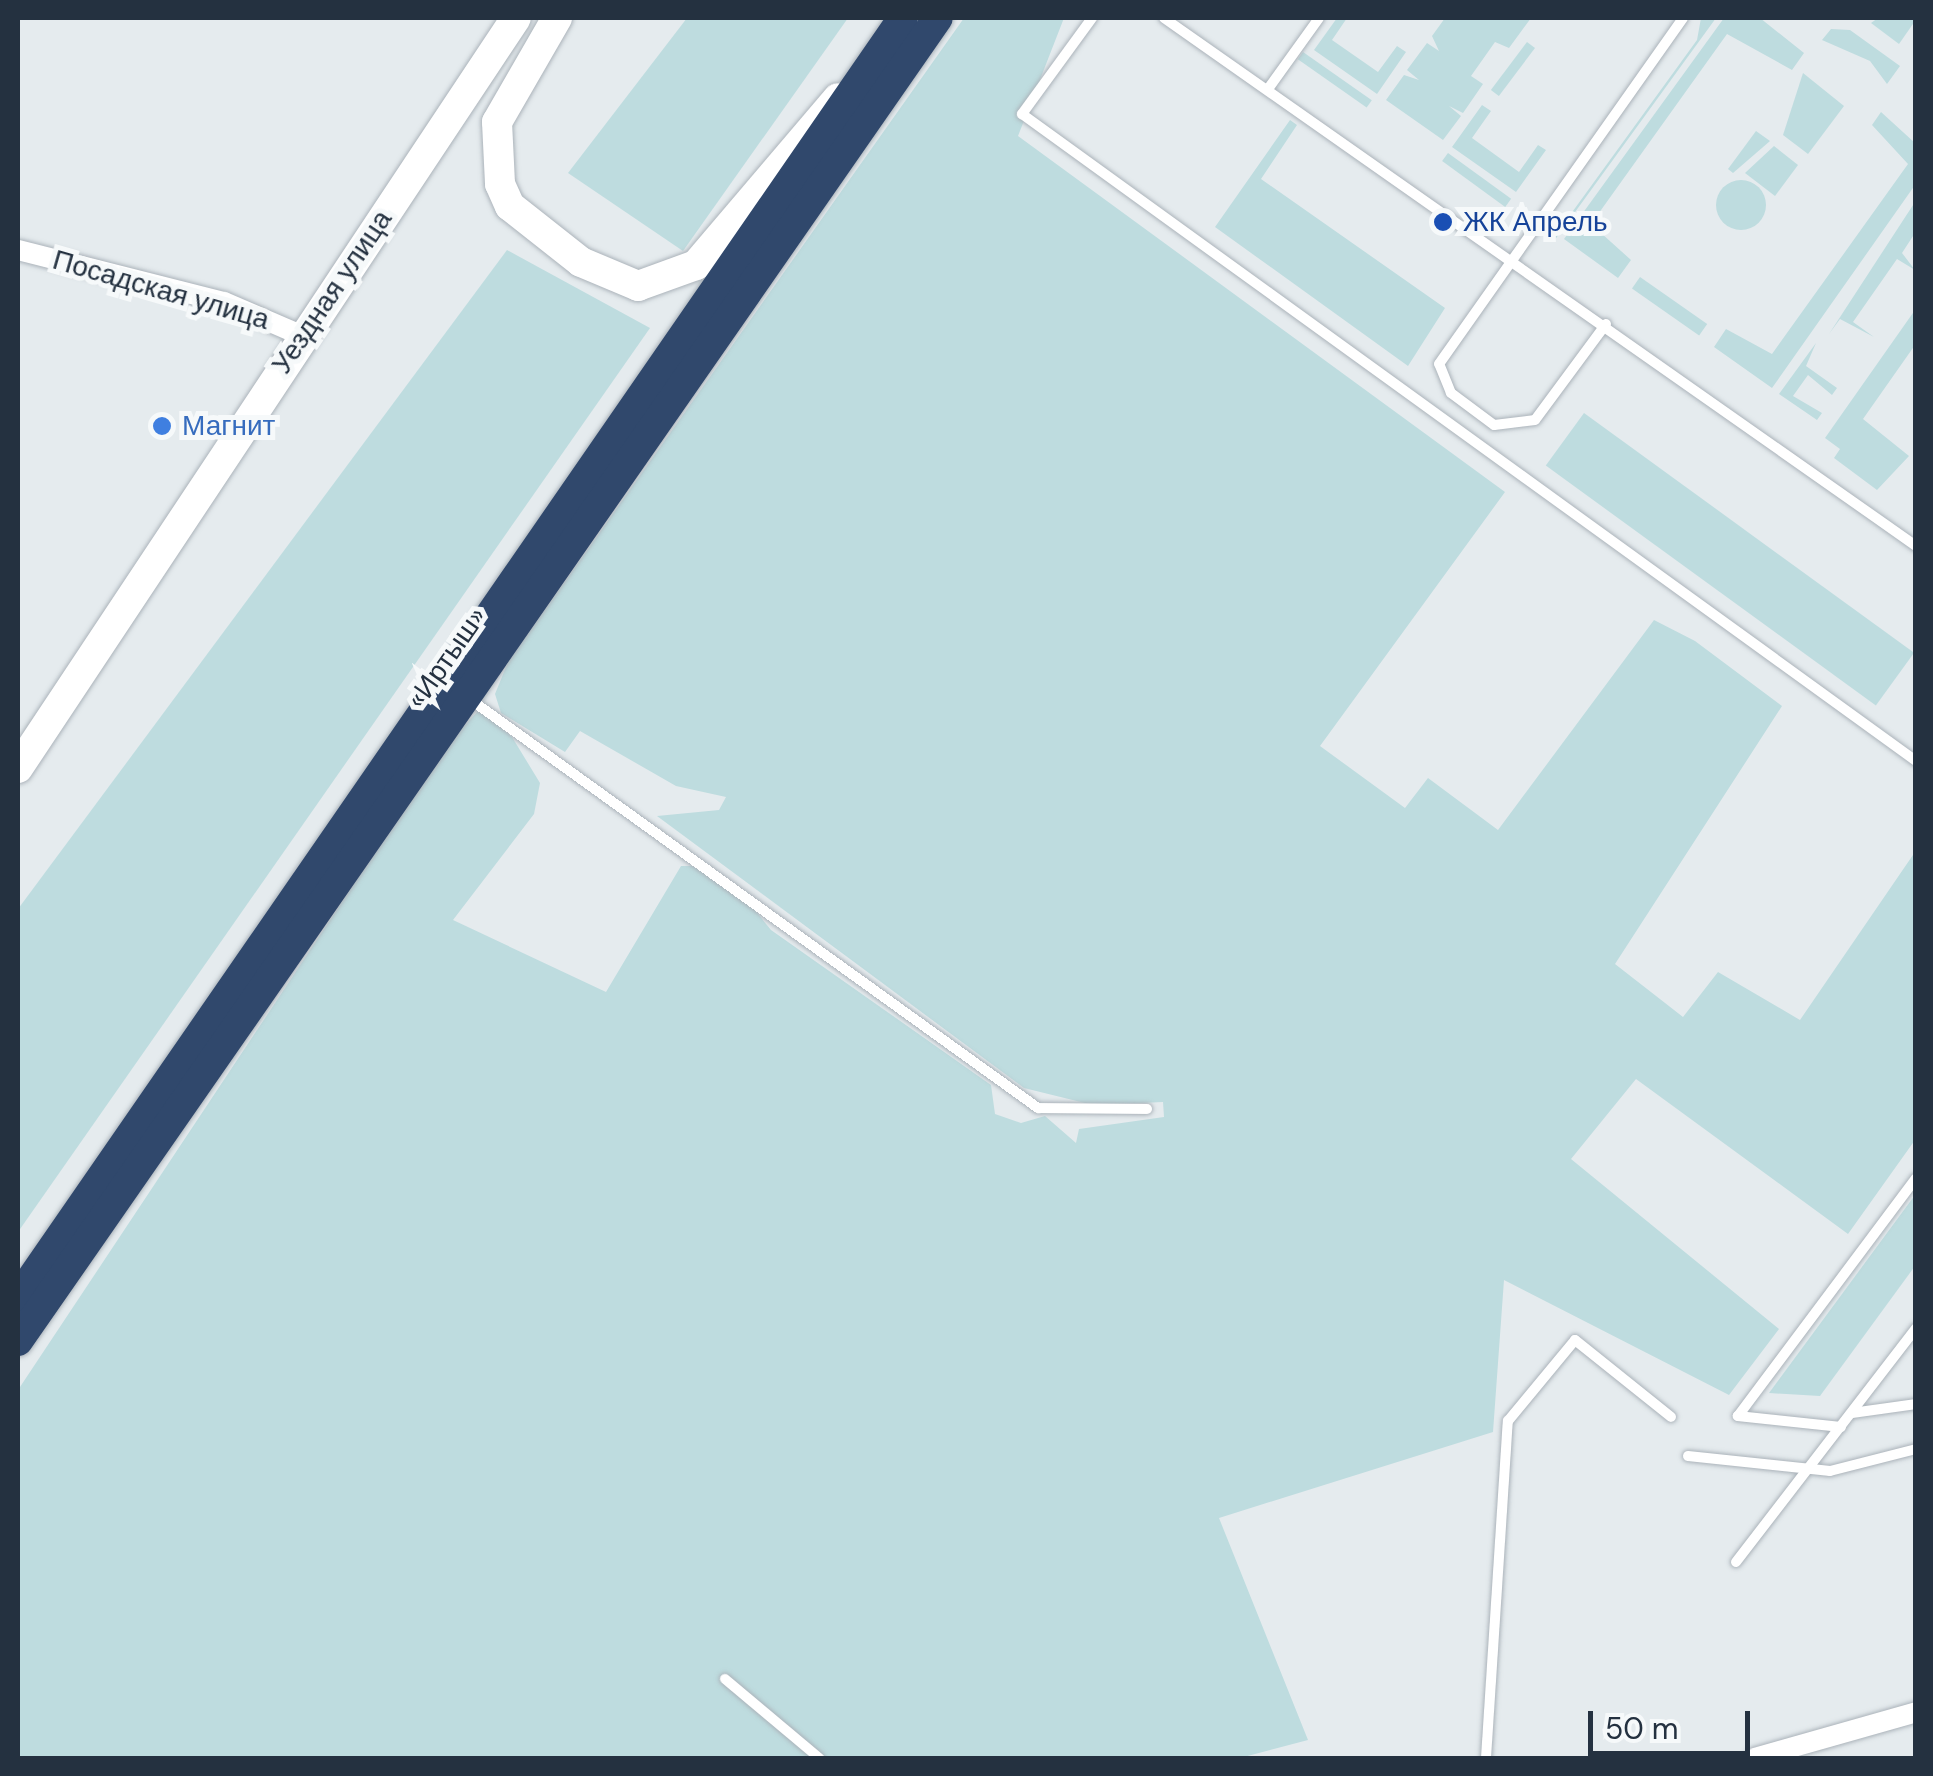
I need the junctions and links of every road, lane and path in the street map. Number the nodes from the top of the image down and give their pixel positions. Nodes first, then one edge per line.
1 (516, 18) edge
2 (557, 18) edge
3 (903, 18) edge
4 (938, 18) edge
5 (1092, 18) edge
6 (1164, 18) edge
7 (1319, 18) edge
8 (1683, 18) edge
9 (858, 78) junction
10 (1268, 89) junction
11 (18, 250) edge
12 (1512, 257) junction
13 (1606, 324) junction
14 (303, 336) junction
15 (1916, 546) edge
16 (462, 694) junction
17 (1916, 761) edge
18 (18, 768) edge
19 (1147, 1109) dead end
20 (1916, 1178) edge
21 (18, 1298) edge
22 (1916, 1328) edge
23 (18, 1341) edge
24 (1916, 1404) edge
25 (1852, 1413) junction
26 (1671, 1417) dead end
27 (1841, 1427) junction
28 (1916, 1449) edge
29 (1688, 1456) dead end
30 (1812, 1464) junction
31 (1736, 1562) dead end
32 (725, 1678) dead end
33 (1916, 1712) edge
34 (819, 1758) edge
35 (1486, 1758) edge
36 (1755, 1758) edge

1 - 14 street, Уездная улица
2 - 9 street
3 - 9 highway, «Иртыш»
4 - 16 highway, «Иртыш»
5 - 17 lane
6 - 10 lane
7 - 10 lane
8 - 12 lane
9 - 21 highway, «Иртыш»
10 - 12 lane
11 - 14 street, Посадская улица
12 - 13 lane
12 - 13 lane
13 - 15 lane
14 - 18 street, Уездная улица
16 - 19 lane
16 - 23 highway, «Иртыш»
20 - 27 lane
22 - 25 lane
24 - 25 lane
25 - 27 lane
26 - 35 lane
27 - 30 lane
28 - 30 lane
29 - 30 lane
30 - 31 lane
32 - 34 lane
33 - 36 street

